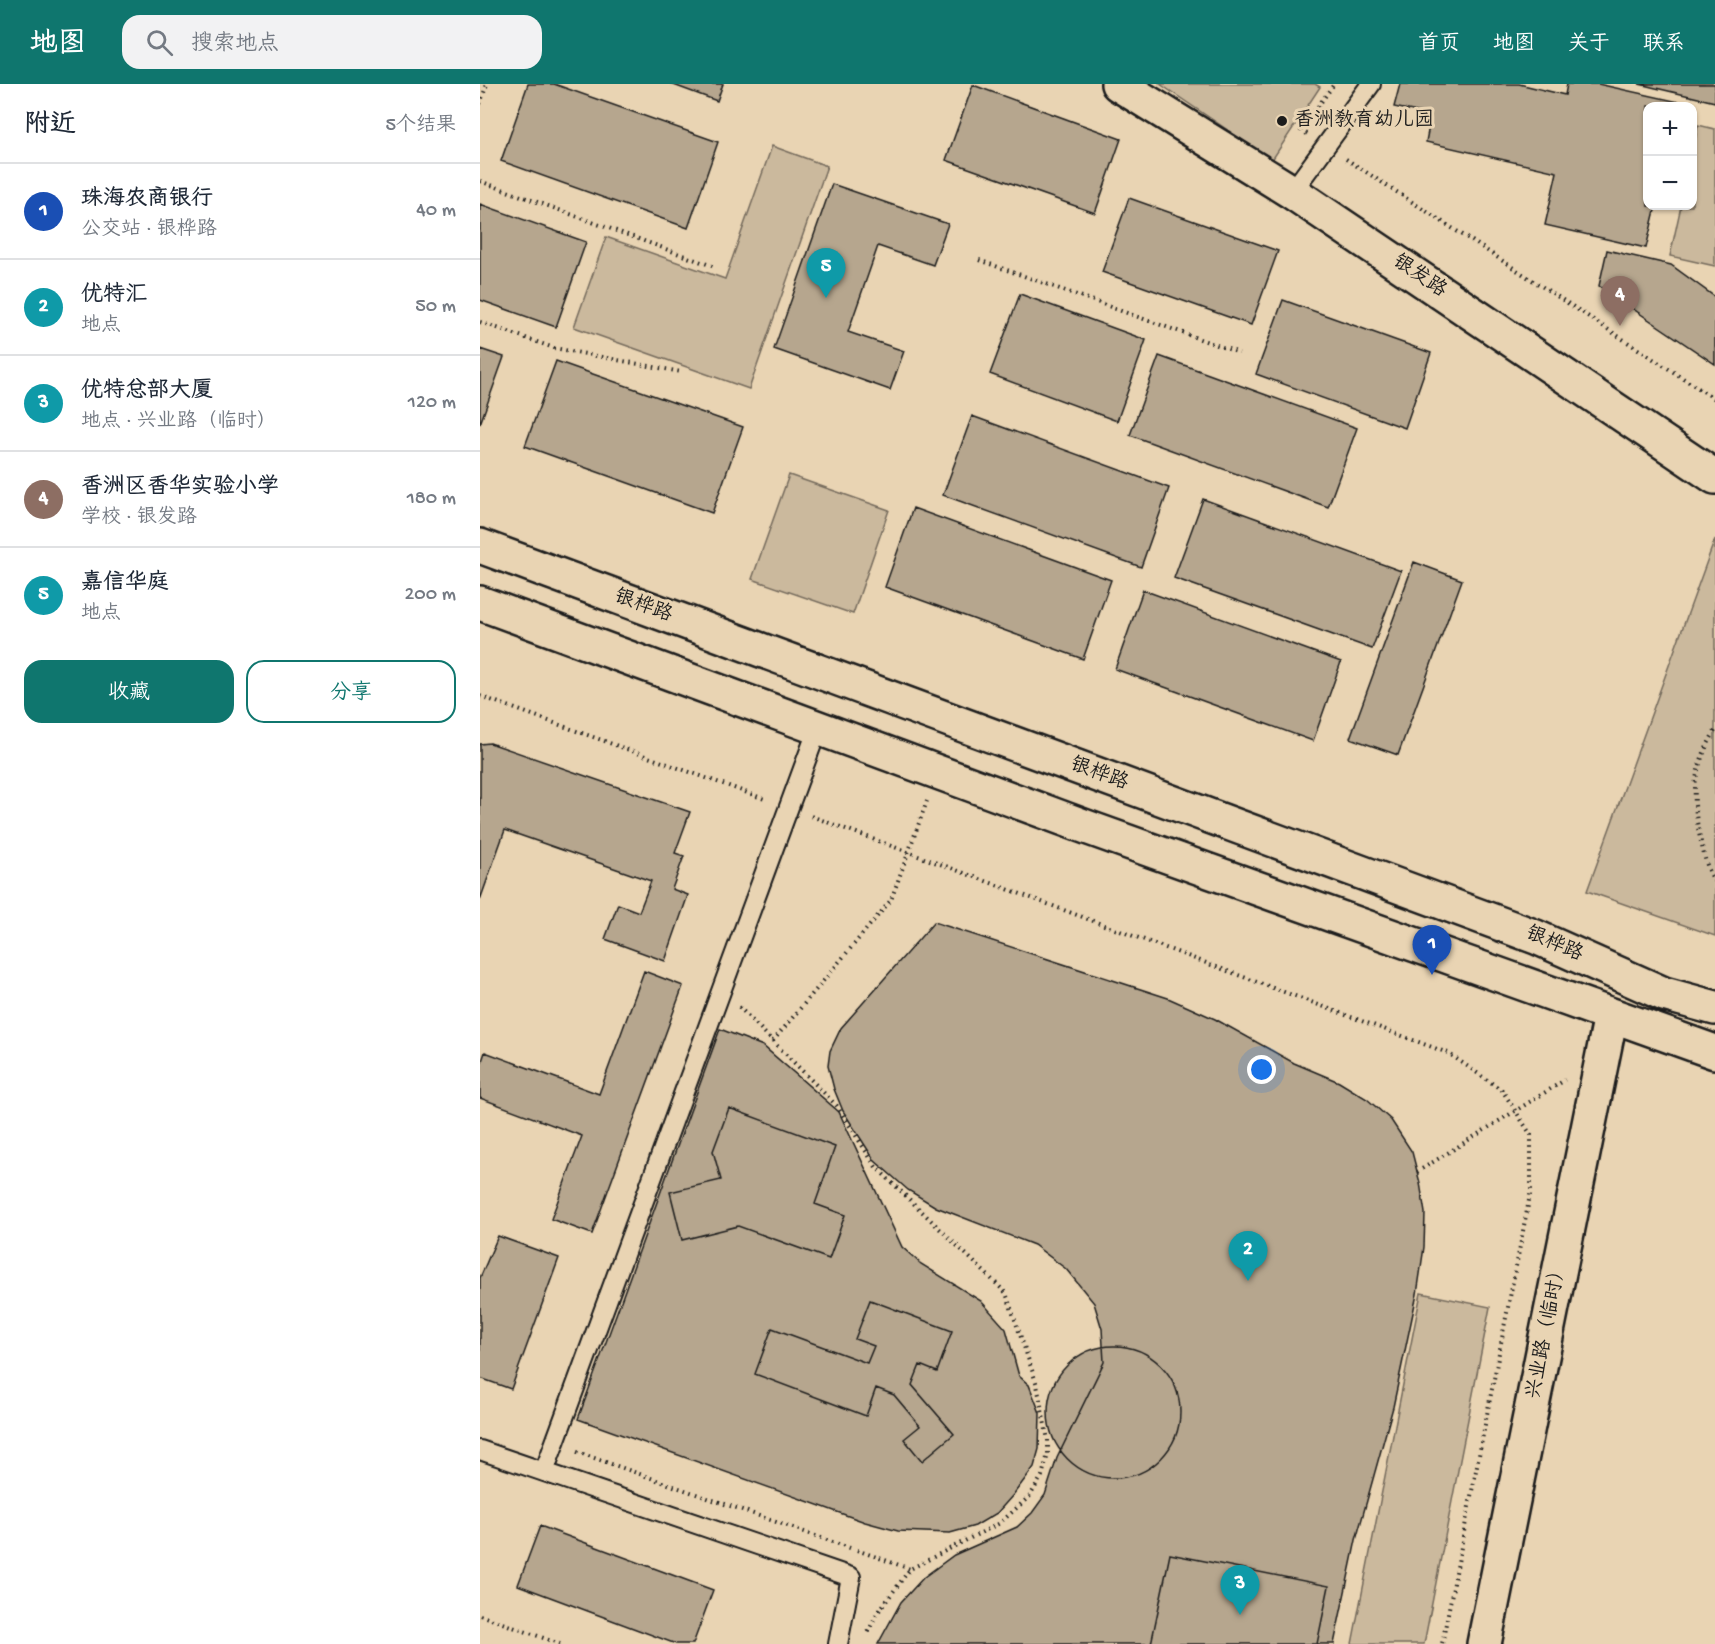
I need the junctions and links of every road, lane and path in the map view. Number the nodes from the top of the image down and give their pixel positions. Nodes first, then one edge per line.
1 (487, 84) edge
2 (1118, 84) edge
3 (1334, 84) edge
4 (1371, 84) edge
5 (480, 104) edge
6 (1326, 146) junction
7 (480, 181) edge
8 (1292, 192) junction
9 (979, 260) dead end
10 (715, 267) dead end
11 (480, 322) edge
12 (1239, 352) dead end
13 (681, 372) dead end
14 (1715, 399) edge
15 (1715, 477) edge
16 (480, 546) edge
17 (480, 603) edge
18 (480, 696) edge
19 (818, 728) junction
20 (1715, 731) edge
21 (937, 772) junction
22 (789, 808) junction
23 (909, 852) junction
24 (1715, 882) edge
25 (722, 989) junction
26 (1715, 1008) edge
27 (1611, 1015) junction
28 (773, 1041) junction
29 (1715, 1052) edge
30 (1574, 1074) dead end
31 (1516, 1112) junction
32 (1417, 1172) dead end
33 (554, 1444) junction
34 (480, 1450) edge
35 (544, 1472) junction
36 (910, 1569) junction
37 (480, 1615) edge
38 (560, 1644) edge
39 (838, 1644) edge
40 (862, 1644) edge
41 (1442, 1644) edge
42 (1484, 1644) edge

1 - 5 path
2 - 8 main road, 银发路
3 - 6 path
4 - 6 lane
6 - 8 lane
6 - 14 path
7 - 10 path
8 - 15 main road, 银发路
9 - 12 path
11 - 13 path
16 - 26 main road, 银桦路
17 - 19 main road
18 - 22 path
19 - 21 main road
19 - 22 lane
20 - 24 path
21 - 23 path
21 - 27 main road
22 - 23 path
22 - 25 lane
23 - 28 path
23 - 31 path
25 - 28 path
25 - 33 lane
27 - 29 main road
27 - 42 main road, 兴业路（临时）
28 - 36 path
30 - 31 path
31 - 32 path
31 - 41 path
33 - 35 lane
33 - 36 path
34 - 35 lane
35 - 39 lane
36 - 40 path
37 - 38 path

